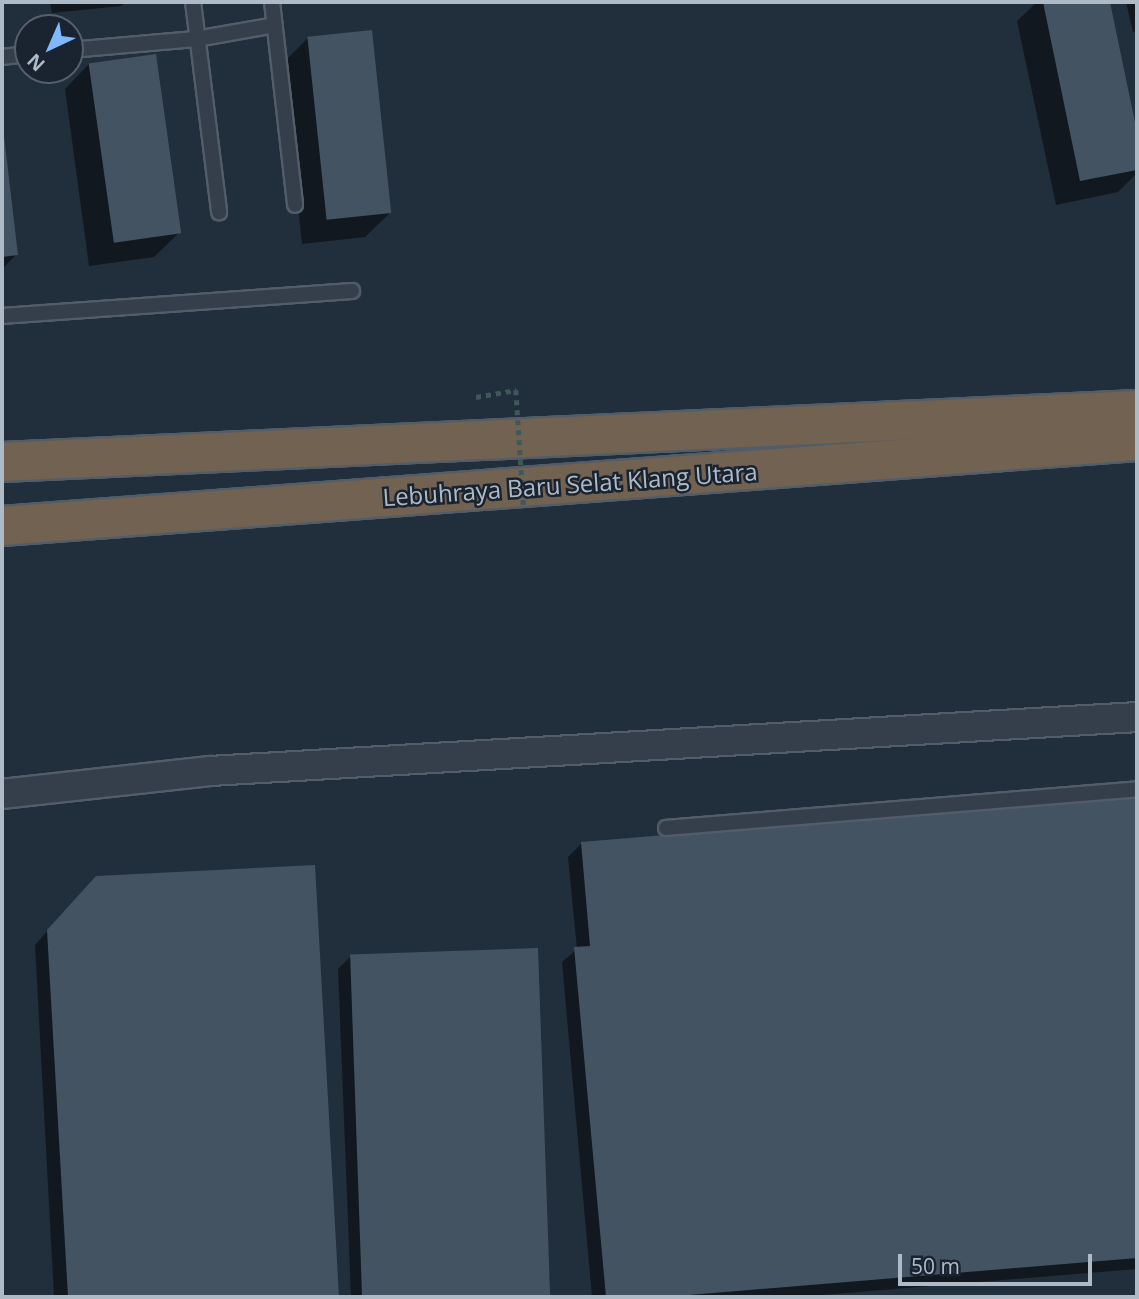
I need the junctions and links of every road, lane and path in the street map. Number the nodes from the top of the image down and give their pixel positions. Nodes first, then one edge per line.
1 (193, 2) edge
2 (272, 2) edge
3 (275, 25) junction
4 (196, 39) junction
5 (84, 49) edge
6 (295, 205) dead end
7 (219, 212) dead end
8 (352, 291) dead end
9 (2, 316) edge
10 (477, 397) dead end
11 (1137, 410) edge
12 (1137, 441) edge
13 (2, 462) edge
14 (524, 509) dead end
15 (4, 528) edge
16 (1137, 716) edge
17 (1137, 789) edge
18 (2, 794) edge
19 (666, 828) dead end

1 - 4 lane
2 - 3 lane
3 - 4 lane
3 - 6 lane
4 - 5 lane
4 - 7 lane
8 - 9 lane
10 - 14 path, bridge
11 - 13 highway, Lebuhraya Baru Selat Klang Utara
12 - 15 highway, Lebuhraya Baru Selat Klang Utara
16 - 18 street
17 - 19 lane

